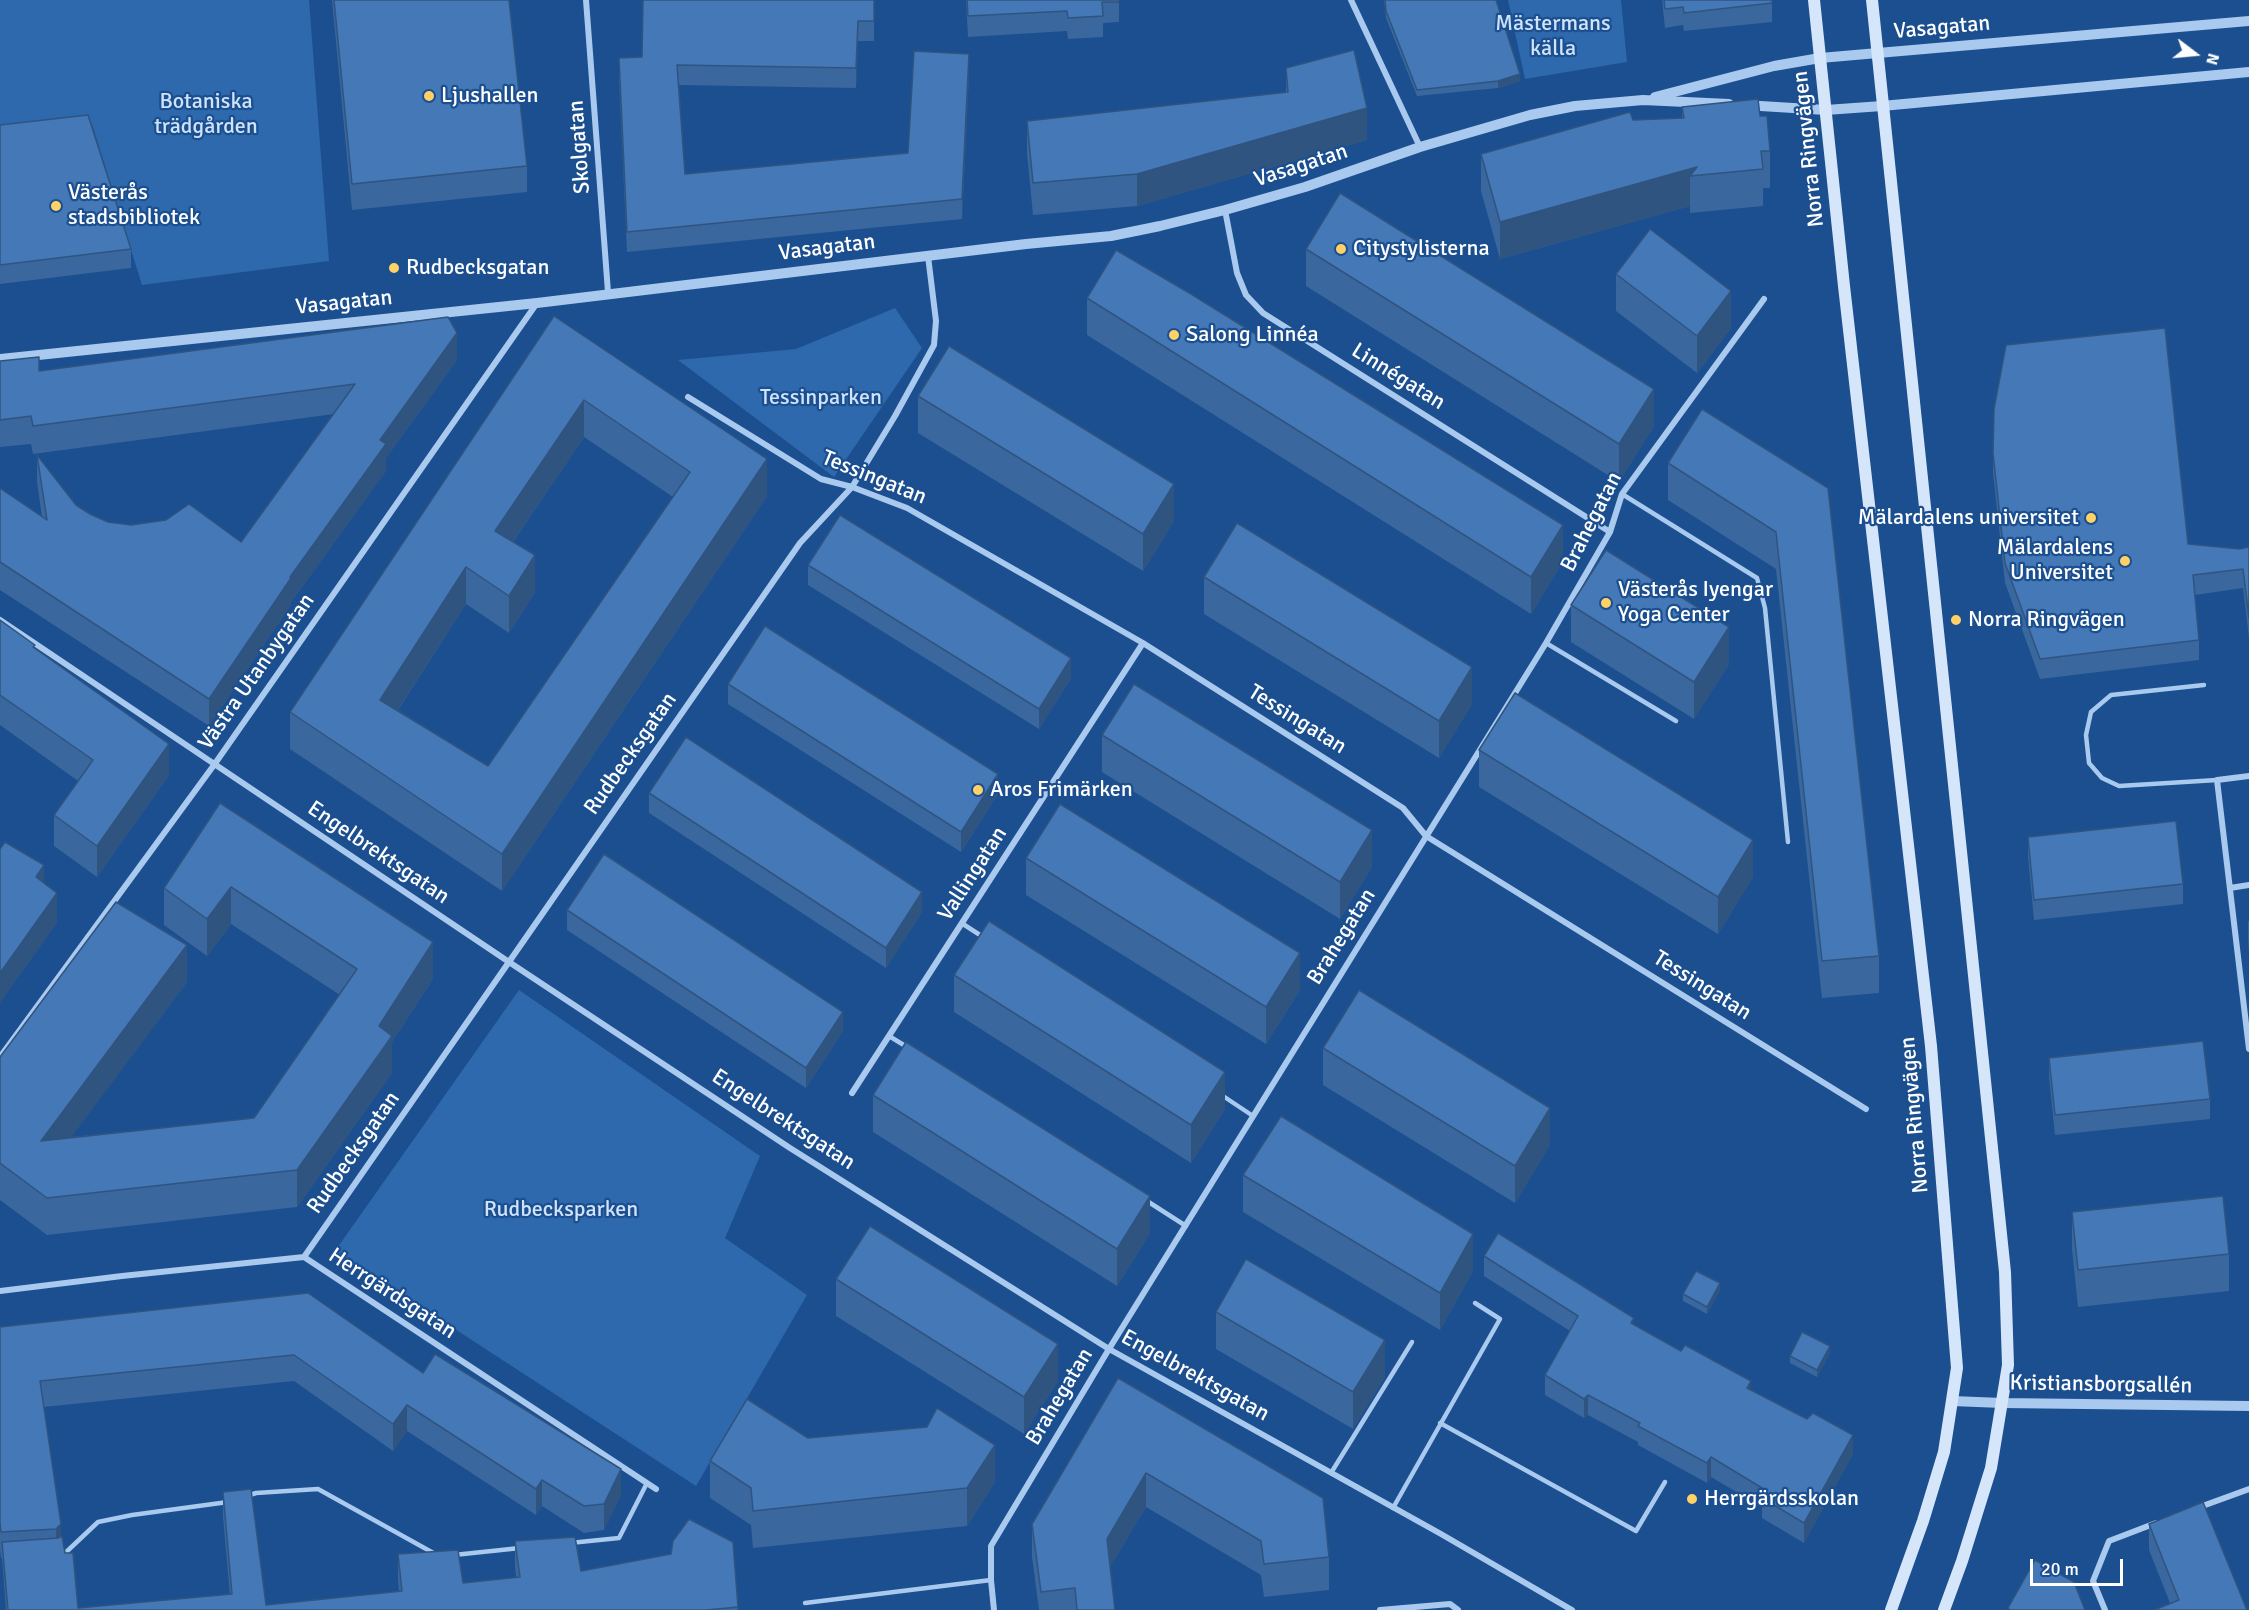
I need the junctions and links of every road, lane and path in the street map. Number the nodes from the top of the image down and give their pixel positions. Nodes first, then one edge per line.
1 (586, 0) edge
2 (1351, 0) edge
3 (1814, 0) edge
4 (1872, 0) edge
5 (2249, 21) edge
6 (1878, 54) junction
7 (1821, 58) junction
8 (2249, 72) edge
9 (1643, 100) junction
10 (1882, 106) junction
11 (1826, 110) junction
12 (1419, 147) junction
13 (1225, 210) junction
14 (928, 256) junction
15 (608, 292) junction
16 (1764, 299) dead end
17 (537, 303) junction
18 (0, 360) edge
19 (688, 397) dead end
20 (852, 487) junction
21 (1622, 494) junction
22 (1611, 532) junction
23 (0, 620) edge
24 (1143, 643) junction
25 (1546, 643) junction
26 (2204, 685) dead end
27 (1676, 721) dead end
28 (214, 765) junction
29 (2249, 776) edge
30 (2217, 780) junction
31 (1426, 836) junction
32 (1788, 842) dead end
33 (2249, 885) edge
34 (2230, 888) junction
35 (963, 924) junction
36 (991, 943) edge
37 (509, 962) junction
38 (889, 1036) junction
39 (909, 1048) edge
40 (2249, 1049) edge
41 (0, 1057) edge
42 (1213, 1089) edge
43 (852, 1093) dead end
44 (1866, 1109) dead end
45 (1253, 1116) junction
46 (1137, 1194) edge
47 (1186, 1226) junction
48 (304, 1257) junction
49 (0, 1292) edge
50 (1475, 1303) dead end
51 (1412, 1342) dead end
52 (1109, 1349) junction
53 (1952, 1401) junction
54 (2002, 1403) junction
55 (2249, 1406) edge
56 (1440, 1423) junction
57 (1331, 1473) junction
58 (1665, 1482) dead end
59 (647, 1483) junction
60 (656, 1489) dead end
61 (2249, 1489) edge
62 (246, 1496) edge
63 (235, 1500) edge
64 (1393, 1508) junction
65 (2195, 1509) edge
66 (2163, 1521) edge
67 (563, 1544) edge
68 (529, 1547) edge
69 (451, 1555) edge
70 (440, 1556) edge
71 (58, 1559) edge
72 (991, 1580) junction
73 (805, 1603) dead end
74 (994, 1610) edge
75 (1380, 1610) edge
76 (1458, 1610) edge
77 (1572, 1610) edge
78 (1891, 1610) edge
79 (1944, 1610) edge
80 (2105, 1610) edge

1 - 15 street, Skolgatan
2 - 12 street
3 - 7 main road, Norra Ringvägen
4 - 6 main road
5 - 6 street, Vasagatan
6 - 7 street, Vasagatan
6 - 10 main road
7 - 9 street, Vasagatan
7 - 11 main road, Norra Ringvägen
8 - 10 street, Vasagatan
9 - 11 street, Vasagatan
9 - 12 street, Vasagatan
10 - 11 street, Vasagatan
10 - 54 main road
11 - 53 main road, Norra Ringvägen
12 - 13 street, Vasagatan
13 - 14 street, Vasagatan
13 - 22 street, Linnégatan
14 - 15 street, Vasagatan
14 - 20 street, Rudbecksgatan
15 - 17 street, Vasagatan
16 - 21 street, Brahegatan
17 - 18 street, Vasagatan
17 - 28 street, Västra Utanbygatan
19 - 20 street, Tessingatan
20 - 24 street, Tessingatan
20 - 37 street, Rudbecksgatan
21 - 22 street, Brahegatan
21 - 32 lane
22 - 25 street, Brahegatan
23 - 28 street, Engelbrektsgatan
24 - 31 street, Tessingatan
24 - 35 street, Vallingatan
25 - 27 lane
25 - 31 street, Brahegatan
26 - 30 lane
28 - 37 street, Engelbrektsgatan
28 - 41 street, Västra Utanbygatan
29 - 30 street
30 - 34 street
31 - 44 street, Tessingatan
31 - 45 street, Brahegatan
33 - 34 street
34 - 40 street
35 - 36 lane
35 - 38 street, Vallingatan
37 - 48 street, Rudbecksgatan
37 - 52 street, Engelbrektsgatan
38 - 39 lane
38 - 43 street, Vallingatan
42 - 45 lane
45 - 47 street, Brahegatan
46 - 47 lane
47 - 52 street, Brahegatan
48 - 49 street, Herrgärdsgatan
48 - 59 street, Herrgärdsgatan
50 - 56 lane
51 - 57 lane
52 - 57 street, Engelbrektsgatan
52 - 72 street, Brahegatan
53 - 54 street, Kristiansborgsallén
53 - 78 main road, Norra Ringvägen
54 - 55 street, Kristiansborgsallén
54 - 79 main road
56 - 58 lane
56 - 64 lane
57 - 64 street, Engelbrektsgatan
59 - 60 street, Herrgärdsgatan
59 - 67 lane
61 - 65 street
62 - 70 lane
63 - 71 lane
64 - 77 street, Engelbrektsgatan
66 - 80 street
68 - 69 lane
72 - 73 lane
72 - 74 street, Brahegatan
75 - 76 street

